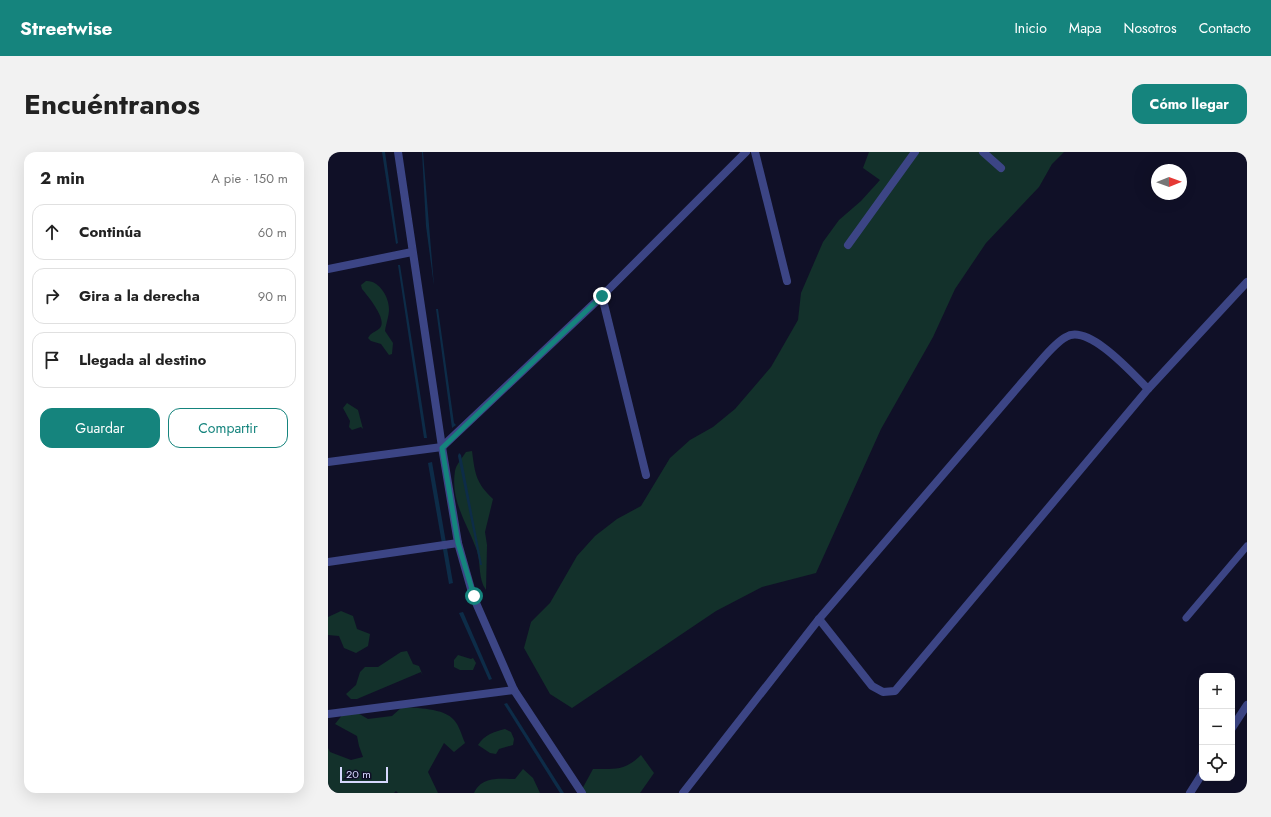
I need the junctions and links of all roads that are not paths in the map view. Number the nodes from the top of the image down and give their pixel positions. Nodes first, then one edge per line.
1 (398, 152) edge
2 (746, 152) edge
3 (755, 152) edge
4 (916, 152) edge
5 (983, 152) edge
6 (1001, 168) dead end
7 (848, 245) dead end
8 (412, 252) junction
9 (328, 270) edge
10 (787, 281) dead end
11 (1247, 282) edge
12 (602, 296) junction
13 (1148, 389) junction
14 (442, 448) junction
15 (328, 462) edge
16 (646, 475) dead end
17 (458, 543) junction
18 (1247, 546) edge
19 (328, 562) edge
20 (1186, 618) dead end
21 (819, 619) junction
22 (514, 690) junction
23 (1247, 705) edge
24 (328, 714) edge
25 (1235, 723) edge
26 (1199, 779) edge
27 (582, 793) edge
28 (683, 793) edge
29 (1190, 793) edge

1 - 8 street
2 - 12 street
3 - 10 street
4 - 7 street
5 - 6 street
8 - 9 street
8 - 14 street
11 - 13 street
12 - 14 street
12 - 16 street
13 - 21 street
13 - 21 street
14 - 15 street
14 - 17 street
17 - 19 street
17 - 22 street
18 - 20 lane
21 - 28 street
22 - 24 street
22 - 27 street
23 - 25 street
26 - 29 street

